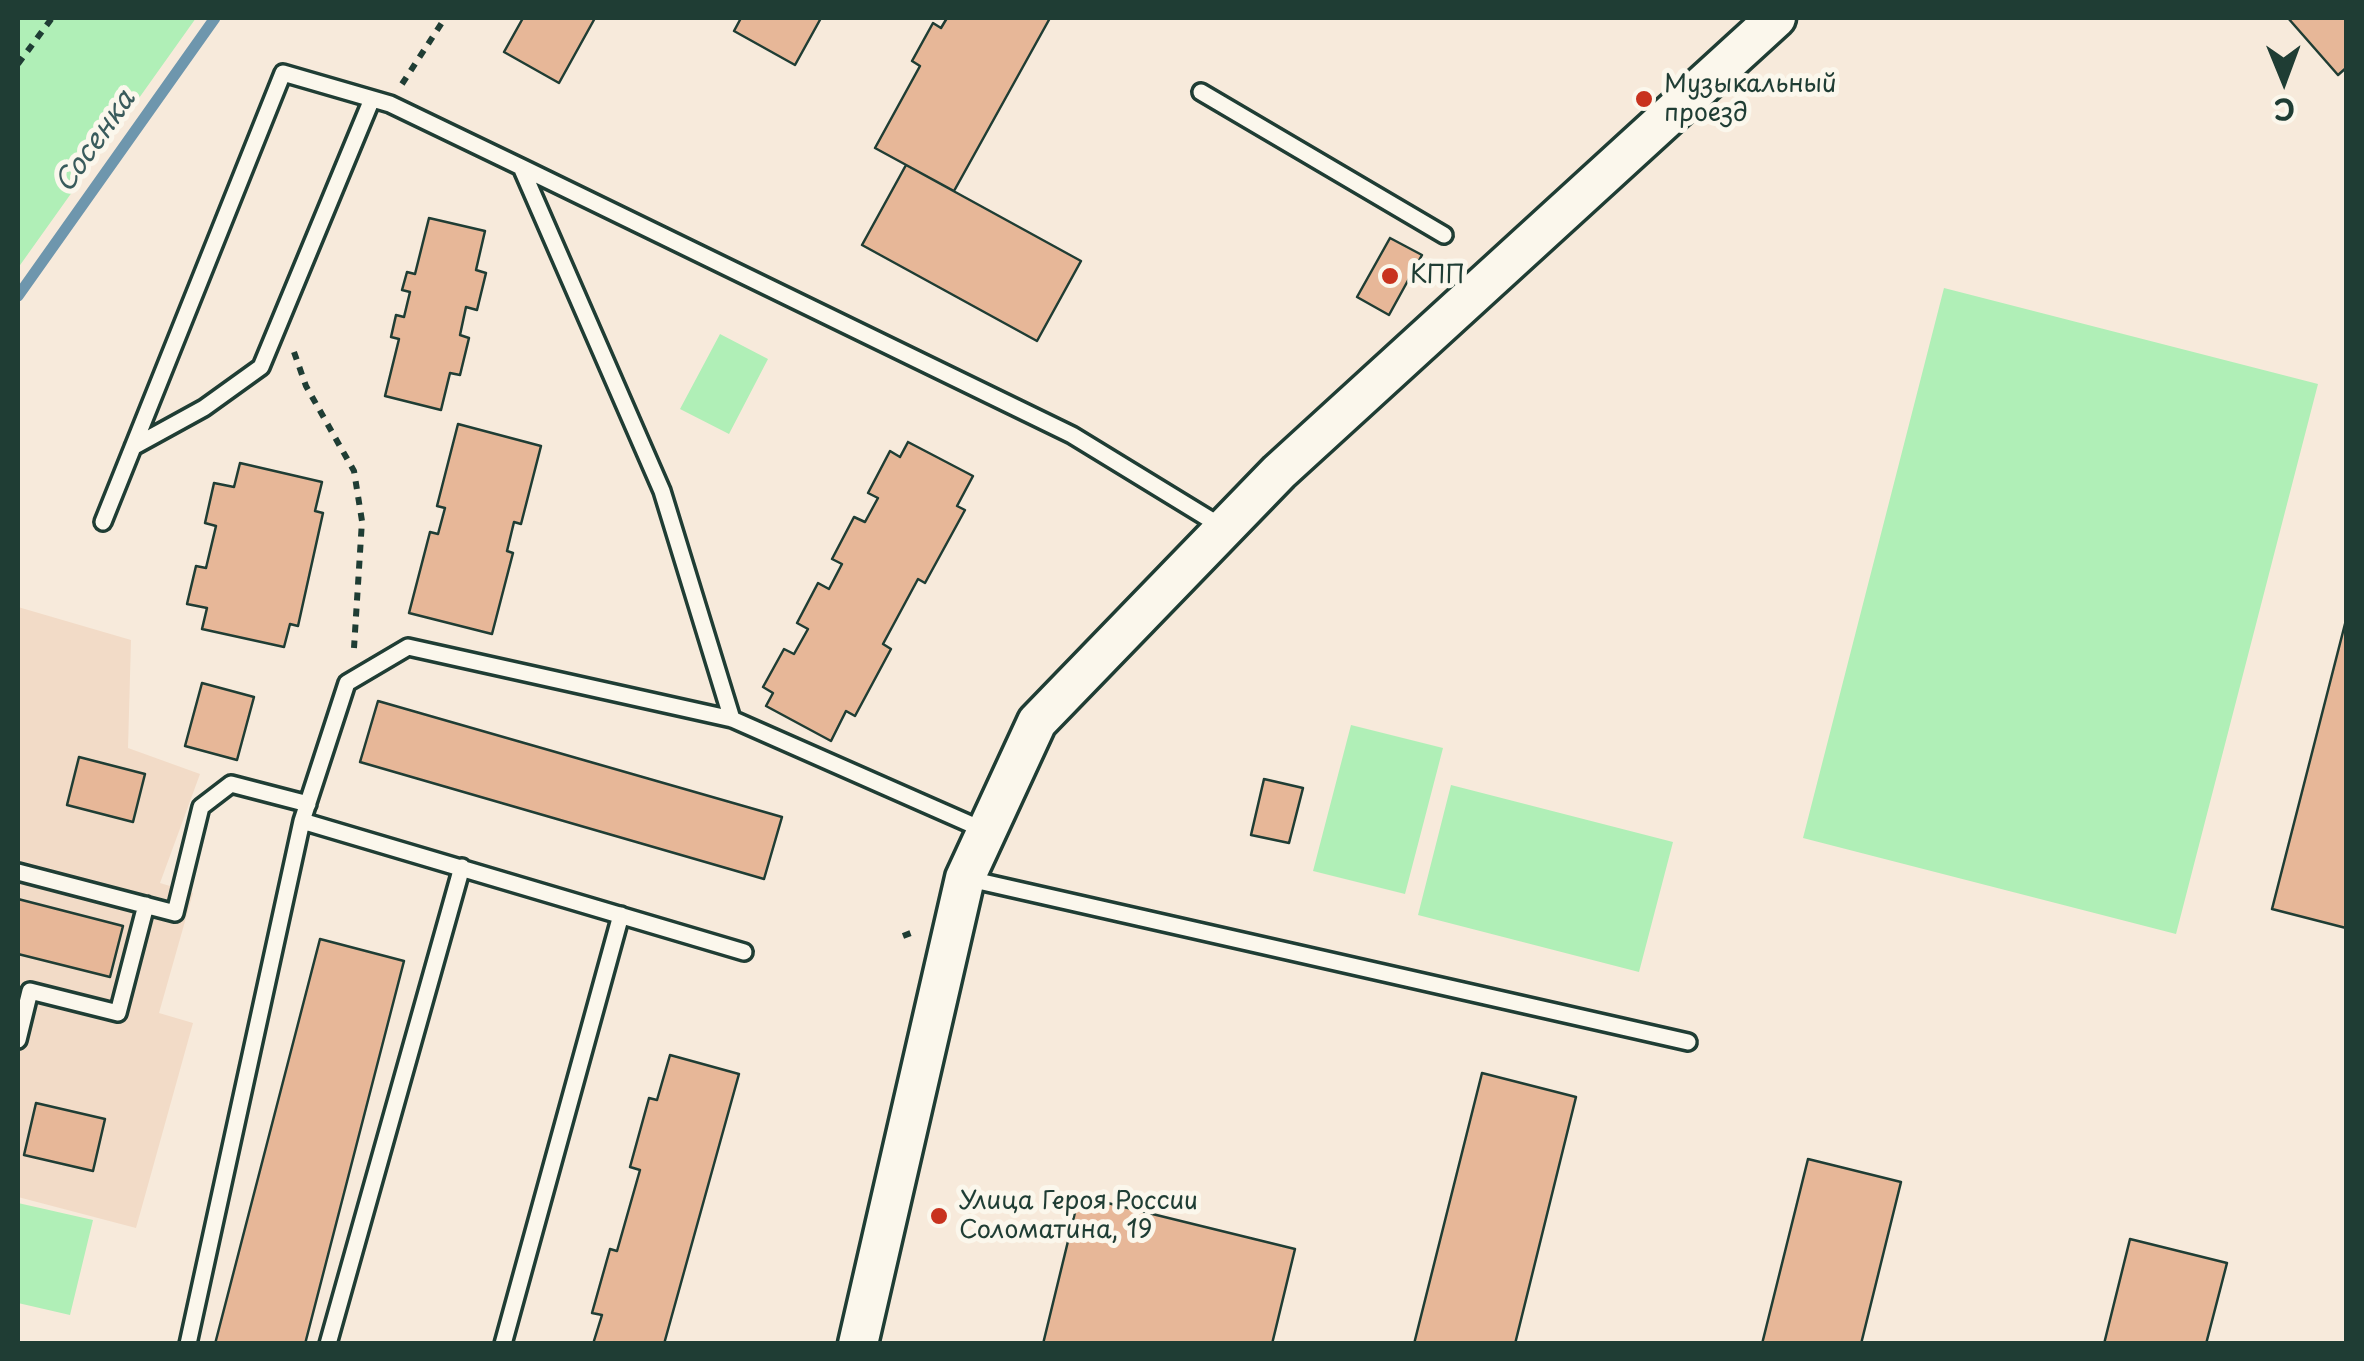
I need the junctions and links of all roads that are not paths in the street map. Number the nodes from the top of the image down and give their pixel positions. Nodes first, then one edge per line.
1 (1776, 18) edge
2 (1200, 92) dead end
3 (372, 99) junction
4 (521, 167) junction
5 (1444, 234) dead end
6 (133, 447) junction
7 (103, 522) dead end
8 (1224, 528) junction
9 (732, 719) junction
10 (308, 804) junction
11 (302, 821) junction
12 (986, 832) junction
13 (462, 867) junction
14 (18, 872) edge
15 (965, 878) junction
16 (146, 905) junction
17 (620, 915) junction
18 (744, 952) dead end
19 (18, 1040) edge
20 (1688, 1042) dead end
21 (188, 1344) edge
22 (328, 1344) edge
23 (503, 1344) edge
24 (858, 1344) edge

1 - 8 street
2 - 5 lane
3 - 4 lane
3 - 6 lane
3 - 6 lane
4 - 8 lane
4 - 9 lane
6 - 7 lane
8 - 12 street
9 - 10 lane
9 - 12 lane
10 - 11 lane
10 - 16 lane
11 - 13 lane
11 - 21 lane
12 - 15 street
13 - 17 lane
13 - 22 lane
14 - 16 lane
15 - 20 lane
15 - 24 street
16 - 19 lane
17 - 18 lane
17 - 23 lane

